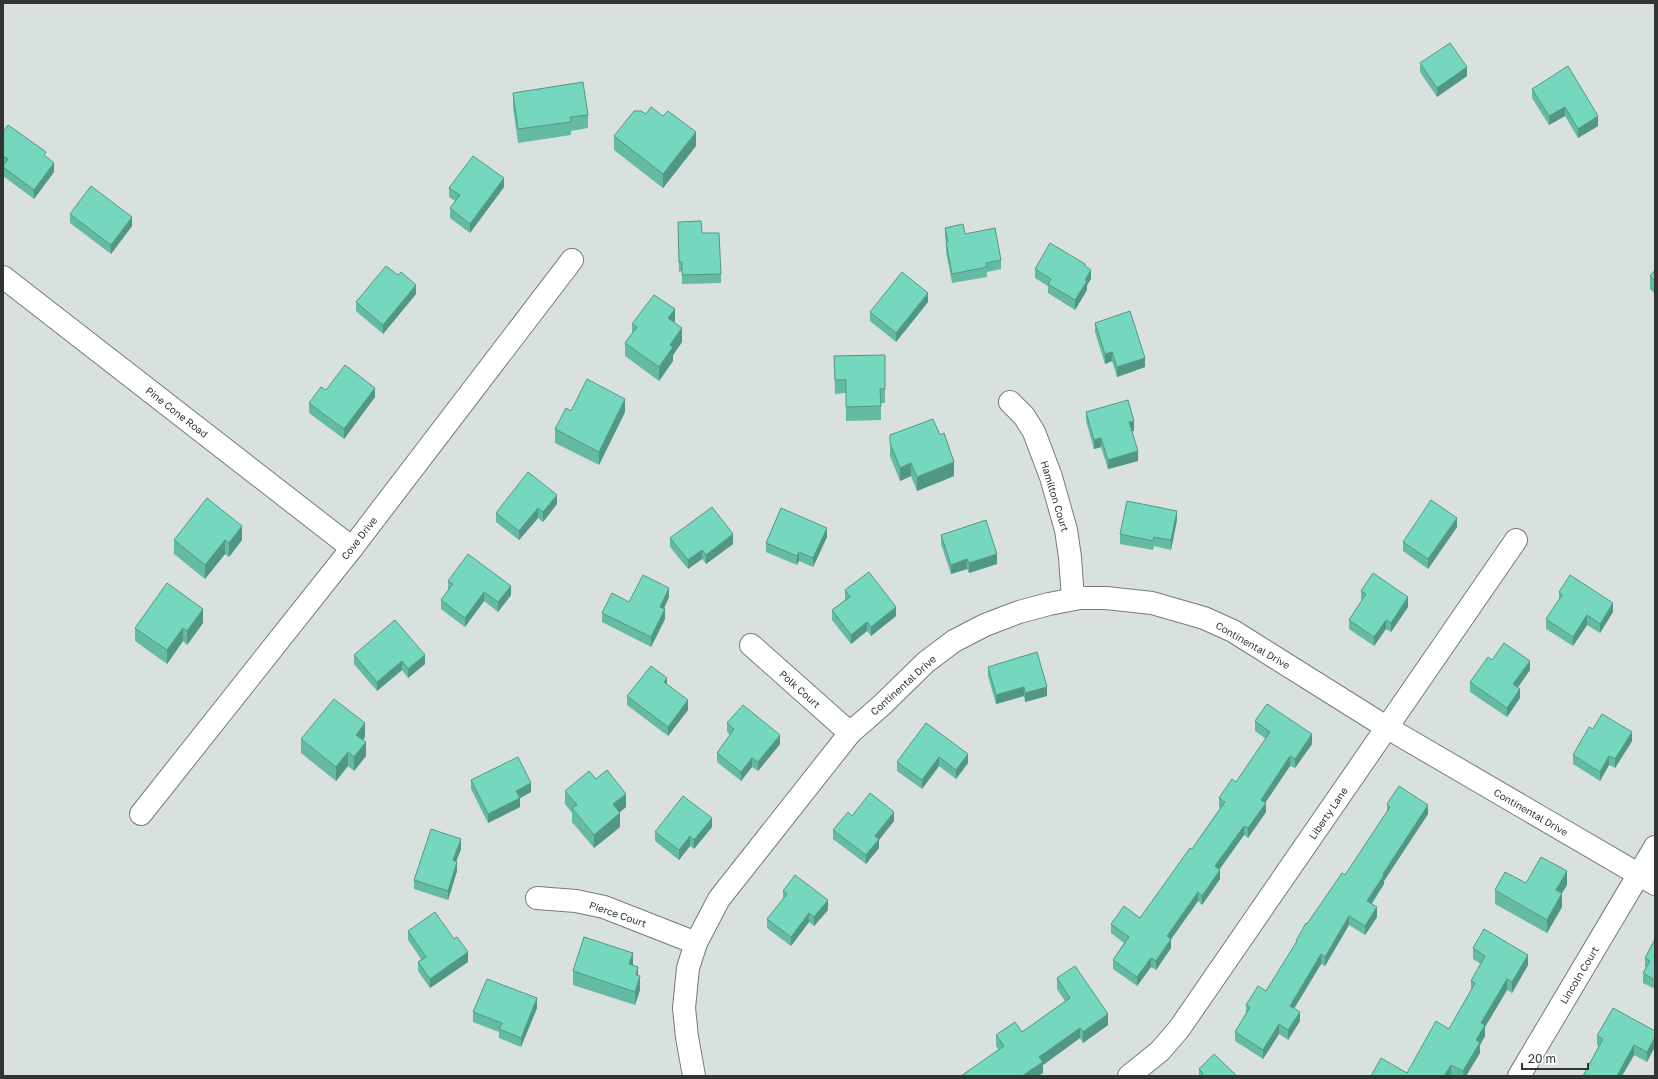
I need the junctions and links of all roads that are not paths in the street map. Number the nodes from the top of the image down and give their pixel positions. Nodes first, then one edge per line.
1 (572, 260) dead end
2 (3, 277) edge
3 (1010, 402) dead end
4 (1516, 540) dead end
5 (352, 548) junction
6 (1073, 599) junction
7 (751, 645) dead end
8 (1386, 727) junction
9 (850, 732) junction
10 (141, 814) dead end
11 (1655, 847) edge
12 (1647, 880) edge
13 (537, 898) dead end
14 (696, 943) junction
15 (694, 1076) edge
16 (1129, 1076) edge
17 (1519, 1076) edge

1 - 5 street, Cove Drive
2 - 5 street, Pine Cone Road
3 - 6 street, Hamilton Court
4 - 8 street, Liberty Lane
5 - 10 street, Cove Drive
6 - 8 street, Continental Drive
6 - 9 street, Continental Drive
7 - 9 street, Polk Court
8 - 12 street, Continental Drive
8 - 16 street, Liberty Lane
9 - 14 street, Continental Drive
11 - 12 street, Lincoln Court
12 - 17 street, Lincoln Court
13 - 14 street, Pierce Court
14 - 15 street, Continental Drive

